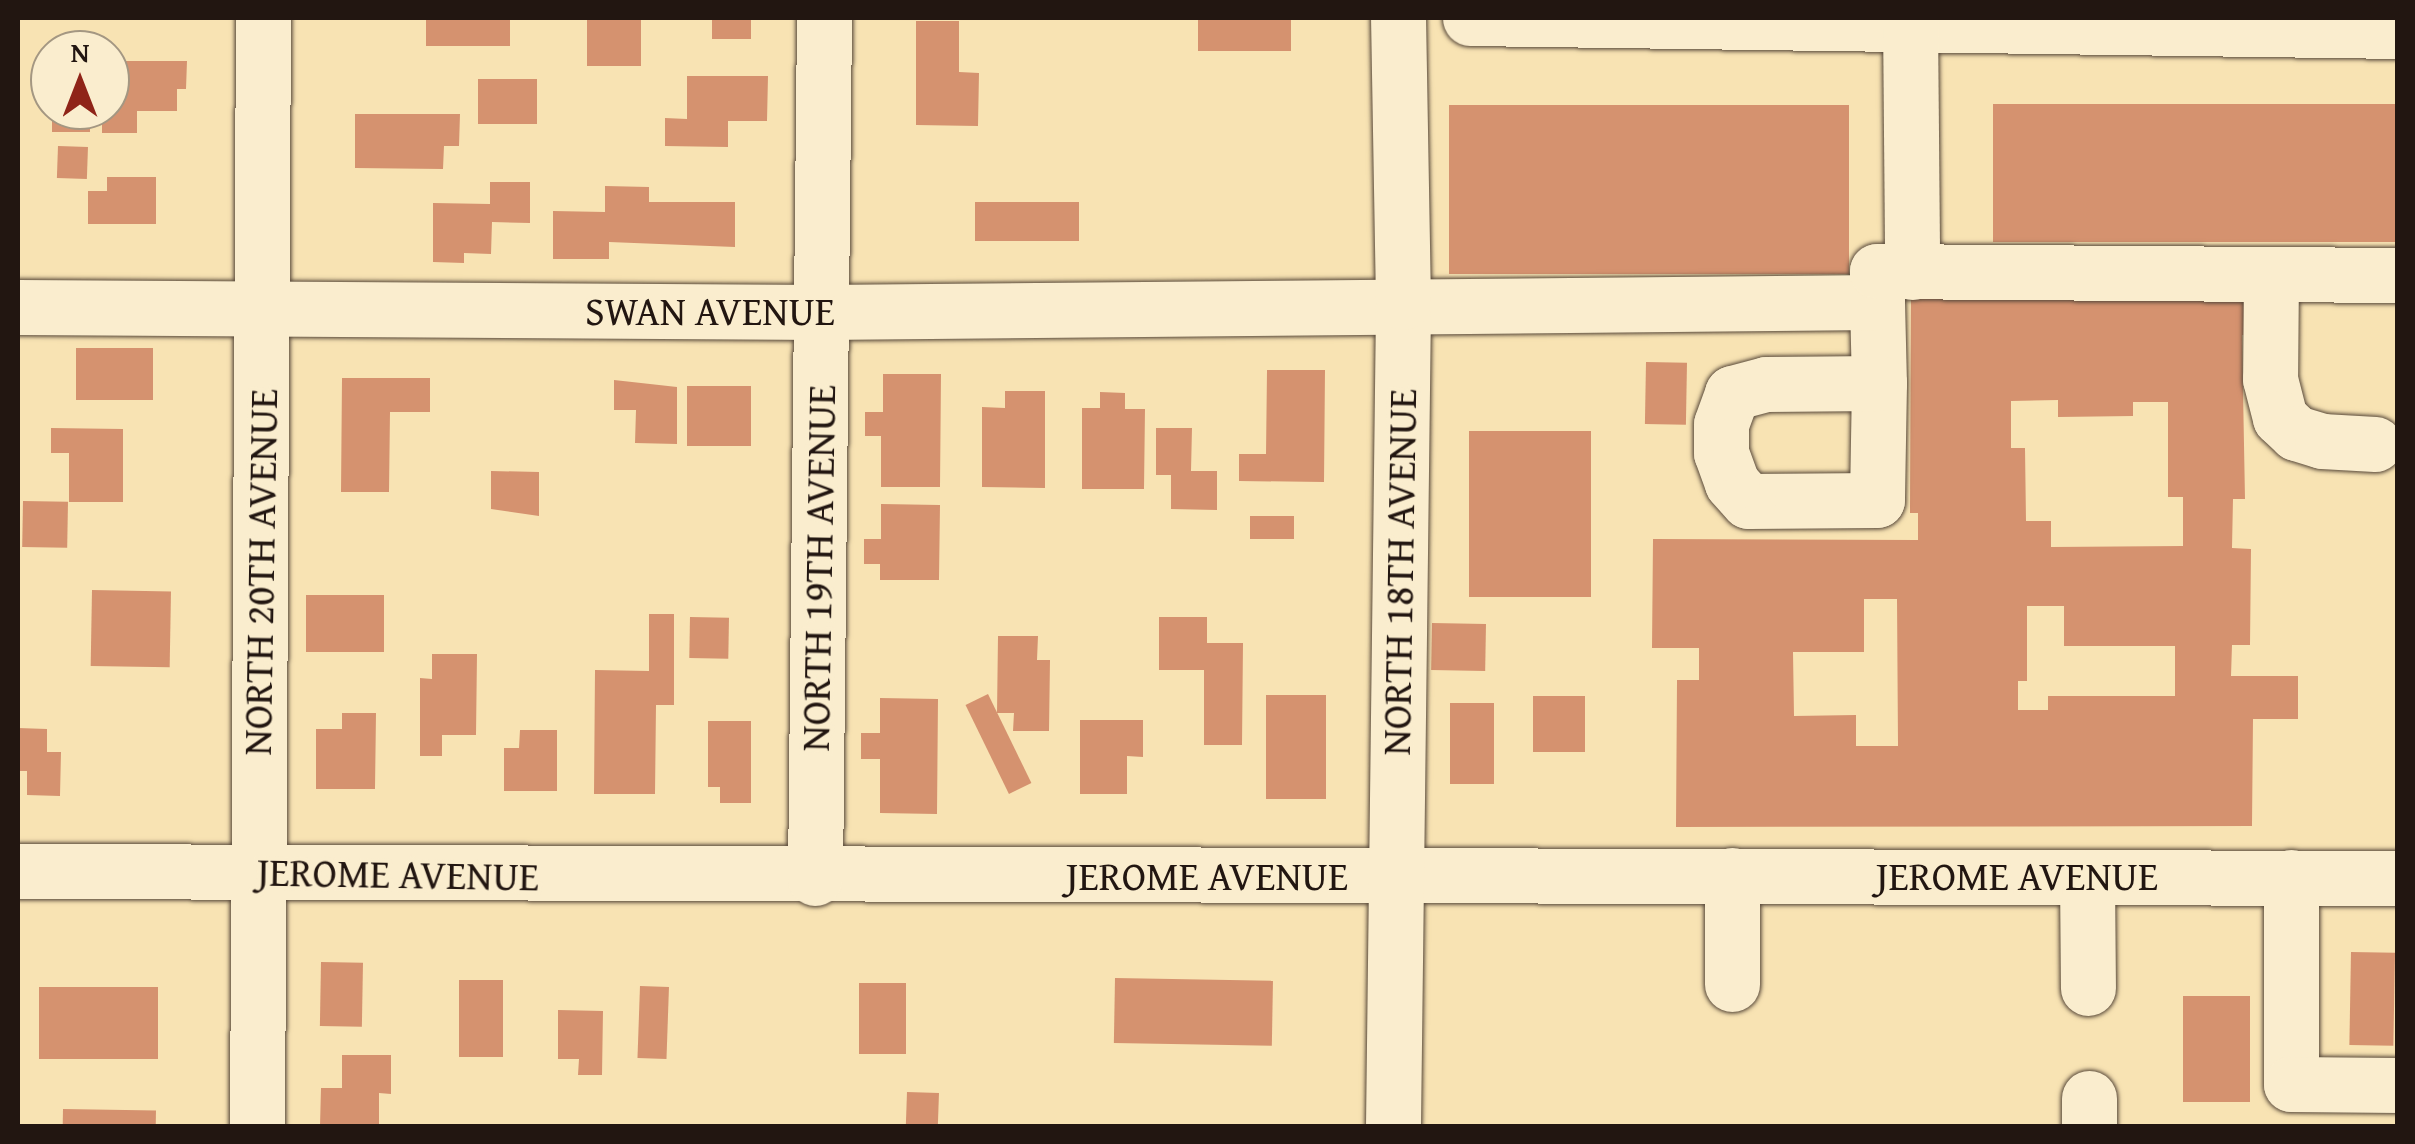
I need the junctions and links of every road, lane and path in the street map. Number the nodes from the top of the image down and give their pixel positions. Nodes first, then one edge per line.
1 (264, 18) edge
2 (824, 18) edge
3 (1398, 18) edge
4 (1470, 18) edge
5 (1910, 21) edge
6 (2398, 31) edge
7 (2271, 274) junction
8 (2398, 275) edge
9 (1895, 286) junction
10 (1403, 302) junction
11 (18, 307) edge
12 (262, 309) junction
13 (820, 312) junction
14 (1879, 383) dead end
15 (2375, 444) dead end
16 (18, 871) edge
17 (257, 873) junction
18 (1394, 875) junction
19 (1732, 876) junction
20 (2087, 877) junction
21 (2291, 877) junction
22 (815, 878) junction
23 (2398, 878) edge
24 (1732, 984) dead end
25 (2088, 988) dead end
26 (2398, 1085) edge
27 (256, 1126) edge
28 (1393, 1126) edge

1 - 12 street, NORTH 20TH AVENUE
2 - 13 street, NORTH 19TH AVENUE
3 - 10 street, NORTH 18TH AVENUE
4 - 5 street
5 - 6 street
5 - 9 street
7 - 8 street, SWAN AVENUE
7 - 9 street, SWAN AVENUE
7 - 15 street
9 - 10 street, SWAN AVENUE
9 - 14 street
10 - 13 street, SWAN AVENUE
10 - 18 street, NORTH 18TH AVENUE
11 - 12 street, SWAN AVENUE
12 - 13 street, SWAN AVENUE
12 - 17 street, NORTH 20TH AVENUE
13 - 22 street, NORTH 19TH AVENUE
16 - 17 street, JEROME AVENUE
17 - 22 street, JEROME AVENUE
17 - 27 street, NORTH 20TH AVENUE
18 - 19 street, JEROME AVENUE
18 - 22 street, JEROME AVENUE
18 - 28 street, NORTH 18TH AVENUE
19 - 20 street, JEROME AVENUE
19 - 24 street
20 - 21 street, JEROME AVENUE
20 - 25 street
21 - 23 street, JEROME AVENUE
21 - 26 street

